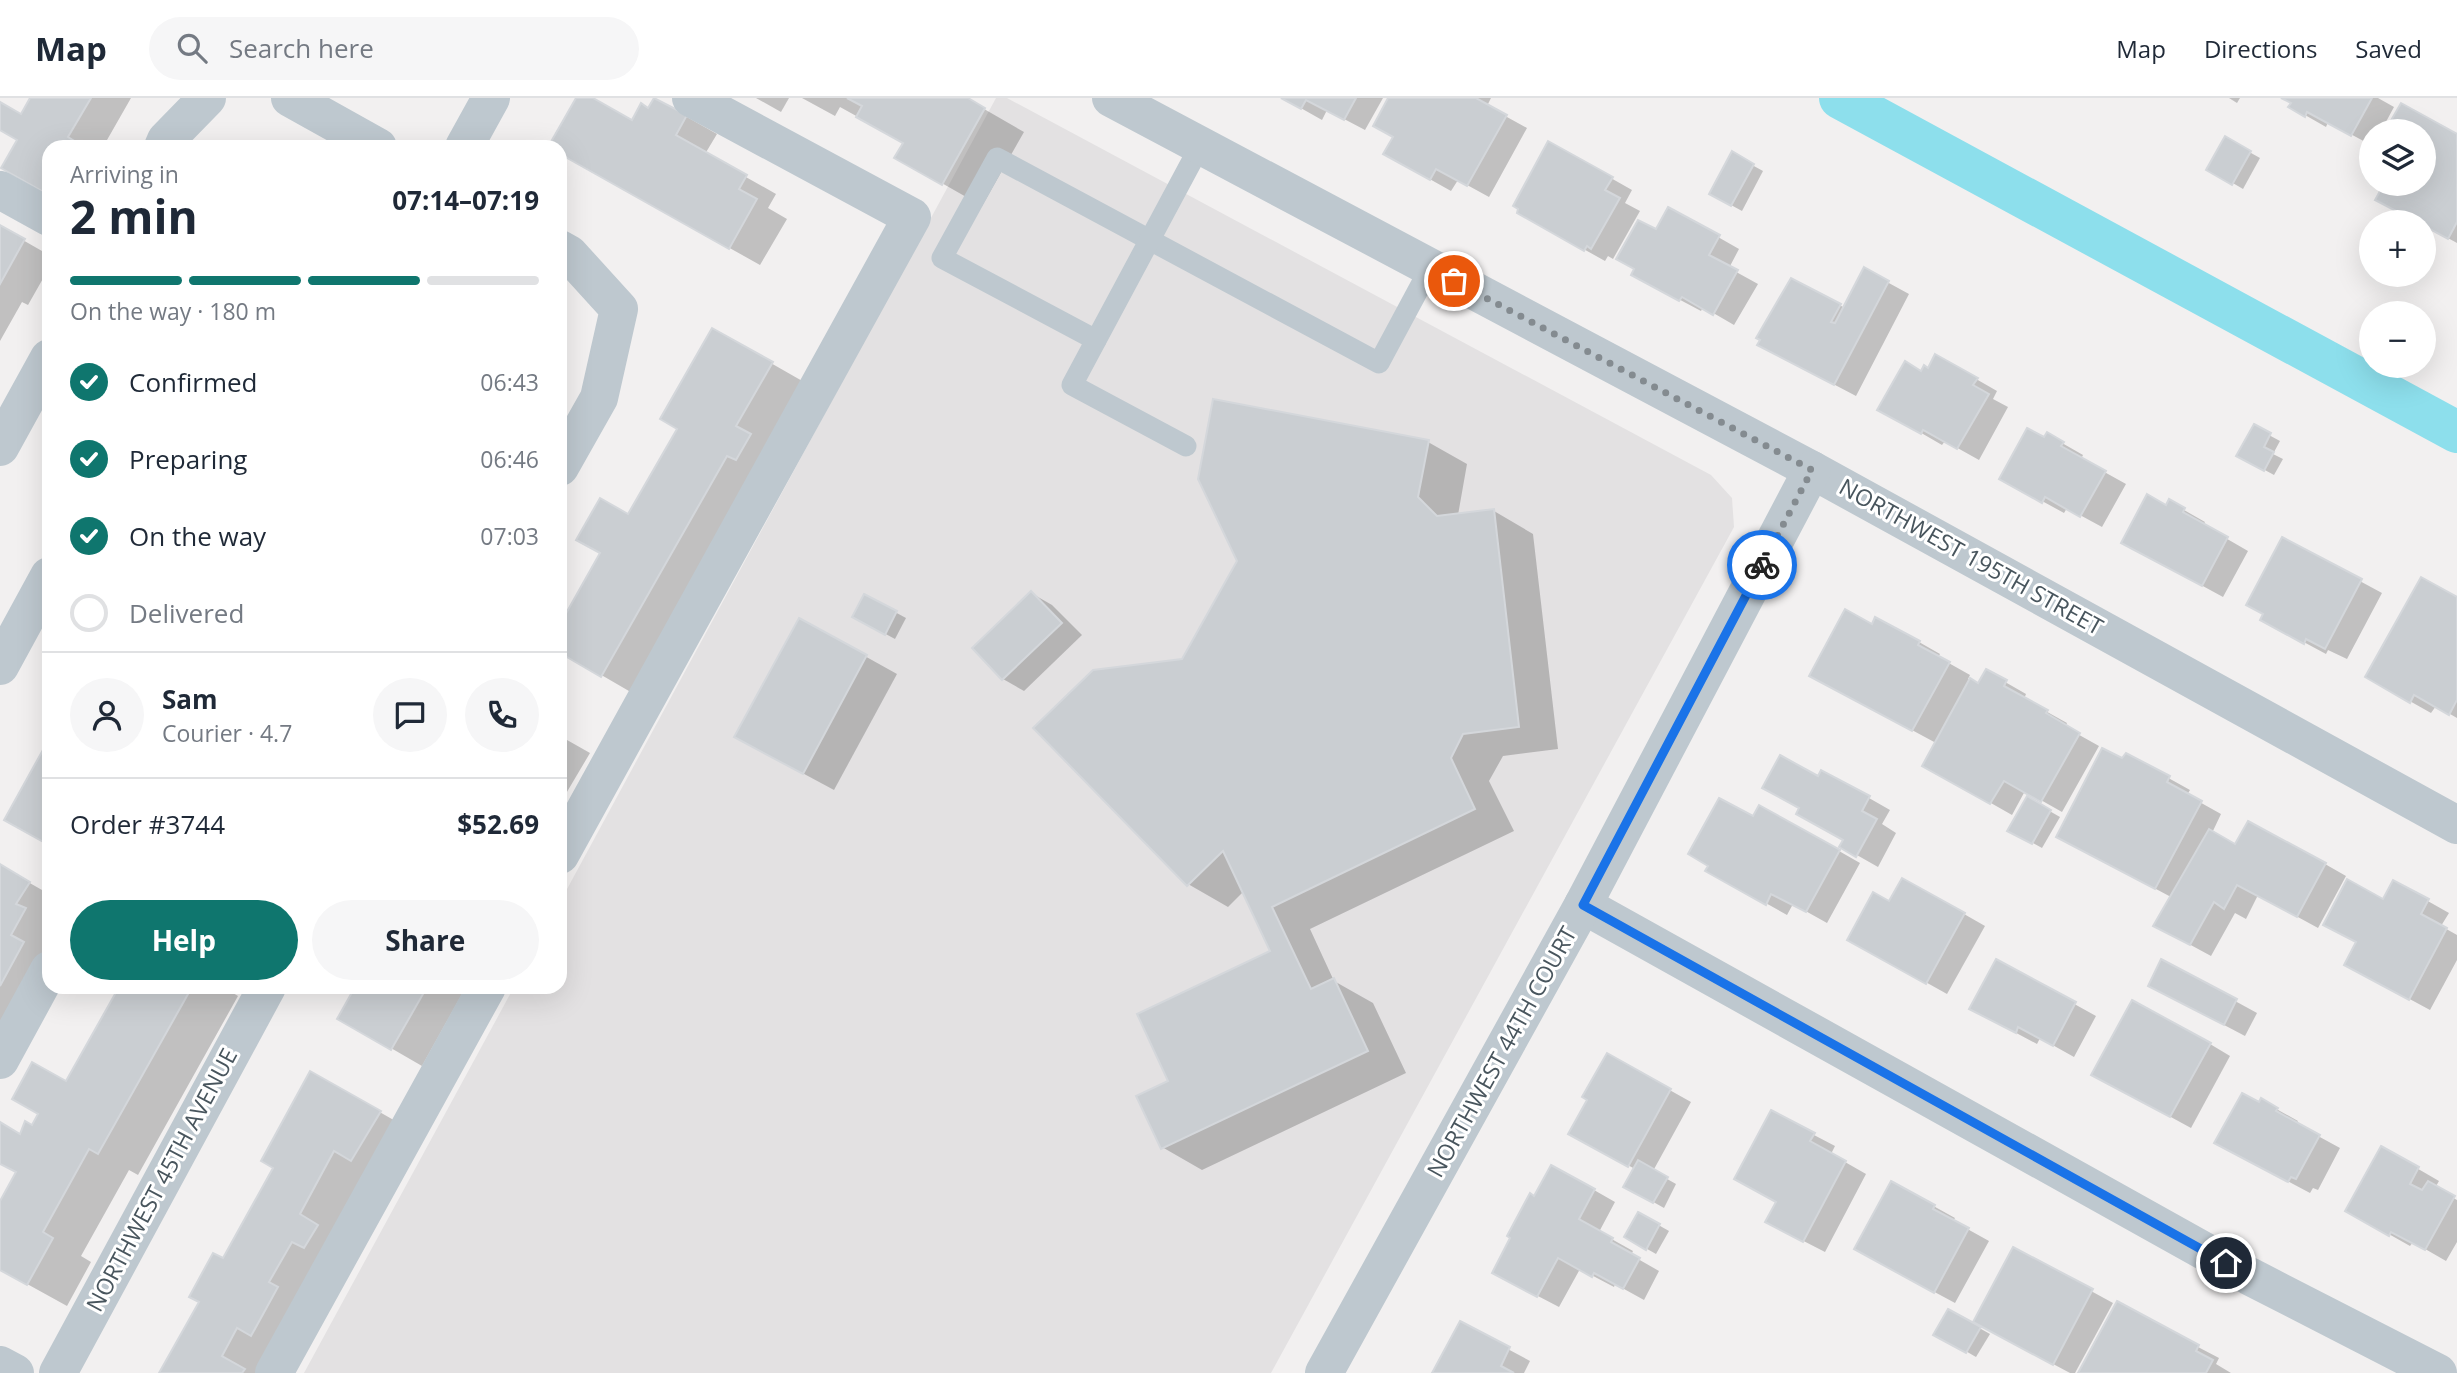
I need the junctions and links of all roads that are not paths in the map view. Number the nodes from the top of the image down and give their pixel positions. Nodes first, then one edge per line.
1 (207, 98) edge
2 (290, 98) edge
3 (491, 98) edge
4 (691, 98) edge
5 (1111, 98) edge
6 (166, 140) edge
7 (365, 140) edge
8 (468, 140) edge
9 (1200, 146) junction
10 (0, 190) edge
11 (42, 213) edge
12 (1150, 240) junction
13 (567, 253) edge
14 (1430, 268) junction
15 (1097, 340) junction
16 (42, 387) edge
17 (37, 408) edge
18 (1186, 446) dead end
19 (0, 447) edge
20 (567, 455) edge
21 (1812, 470) junction
22 (42, 589) edge
23 (0, 666) edge
24 (2457, 825) edge
25 (567, 842) edge
26 (1583, 905) junction
27 (42, 983) edge
28 (263, 994) edge
29 (483, 994) edge
30 (0, 1060) edge
31 (0, 1365) edge
32 (15, 1373) edge
33 (58, 1373) edge
34 (274, 1373) edge
35 (1324, 1373) edge
36 (2438, 1373) edge

1 - 6 street
2 - 7 street
3 - 8 street
4 - 25 street
5 - 9 street, NORTHWEST 195TH STREET
9 - 12 lane
9 - 14 street, NORTHWEST 195TH STREET
10 - 11 street
12 - 14 lane
12 - 15 lane
12 - 15 lane
13 - 20 street
14 - 21 street, NORTHWEST 195TH STREET
15 - 18 lane
16 - 17 street
17 - 19 street
21 - 24 street, NORTHWEST 195TH STREET
21 - 26 street, NORTHWEST 44TH COURT
22 - 23 street
26 - 35 street, NORTHWEST 44TH COURT
26 - 36 street
27 - 30 street
28 - 33 street, NORTHWEST 45TH AVENUE
29 - 34 street
31 - 32 street

